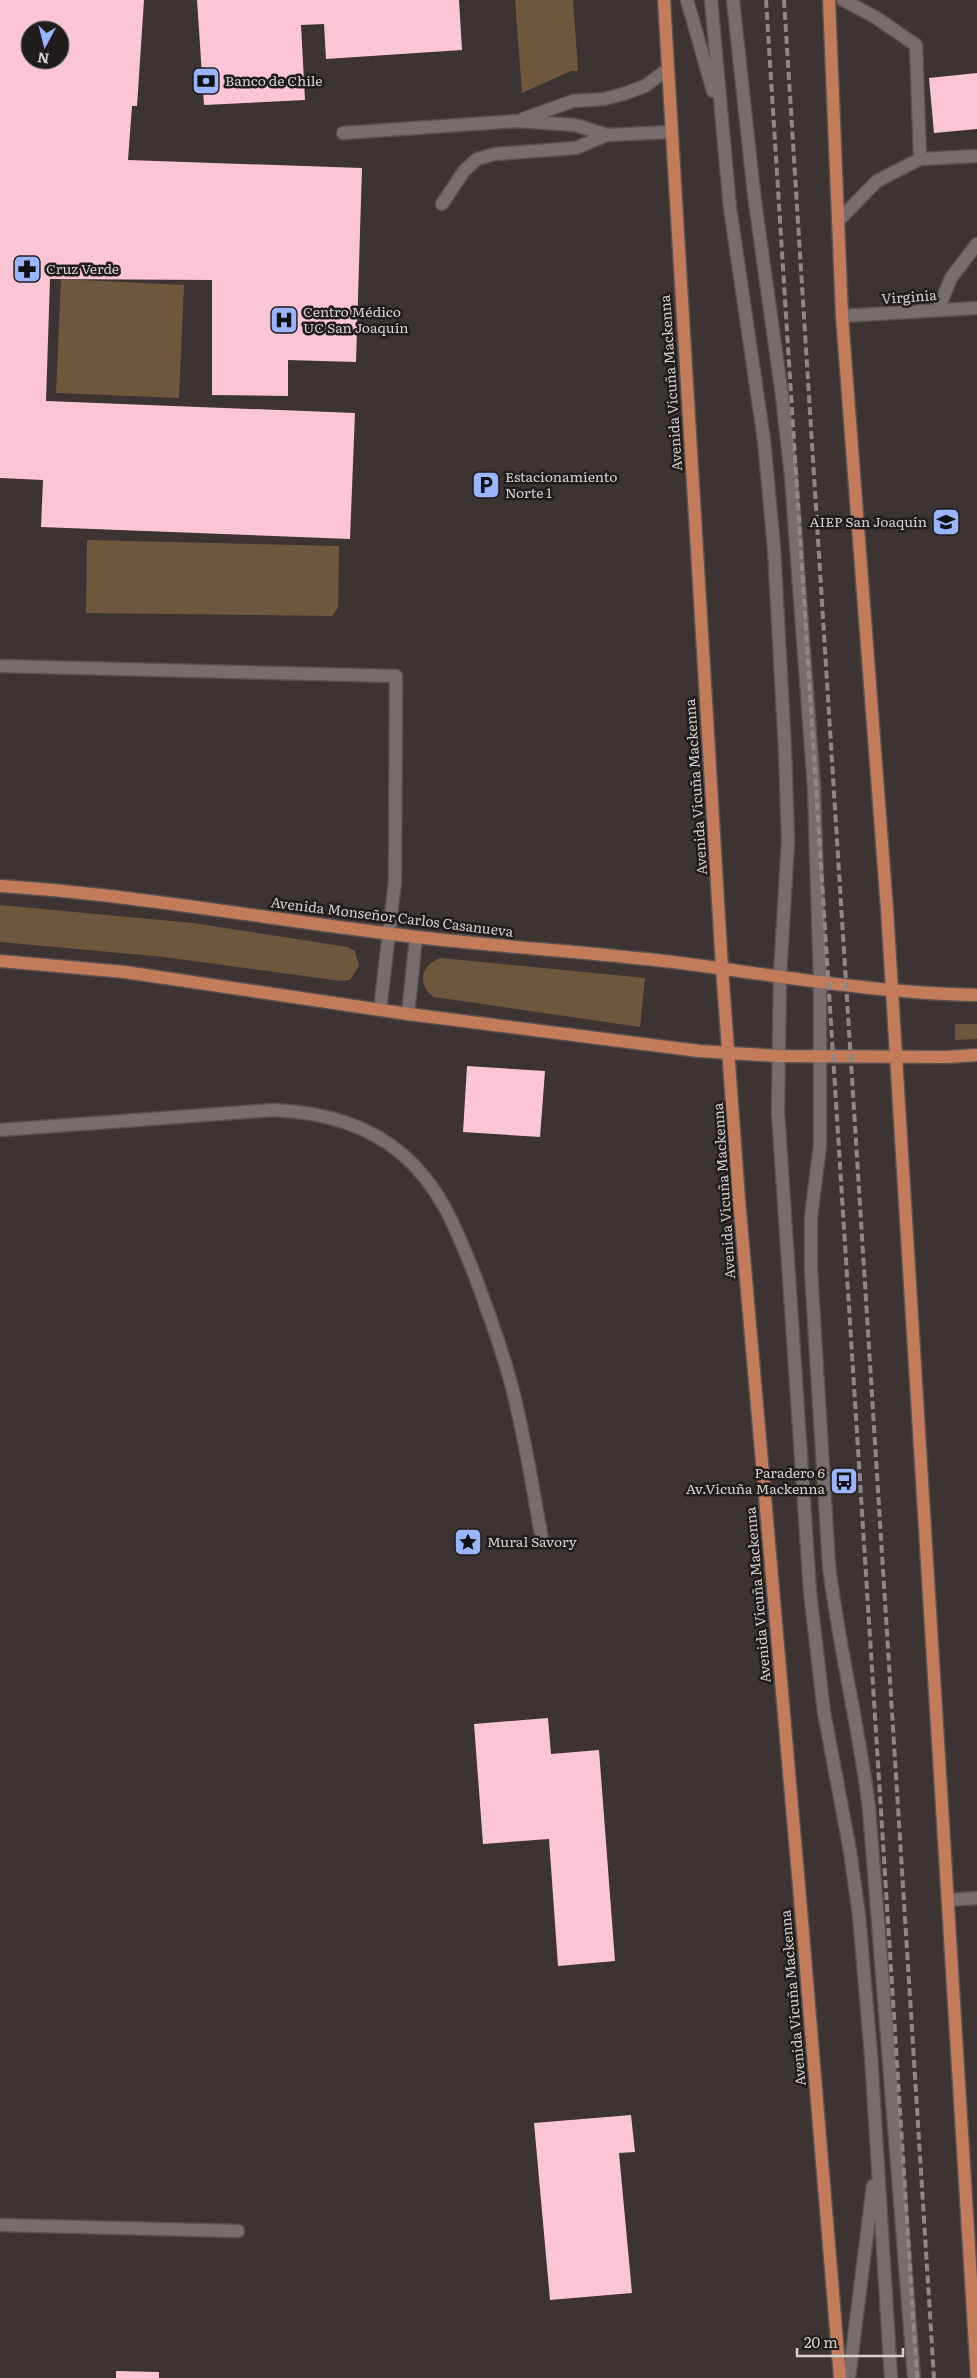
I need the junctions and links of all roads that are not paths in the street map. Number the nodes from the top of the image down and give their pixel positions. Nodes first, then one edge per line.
1 (664, 0) edge
2 (687, 0) edge
3 (712, 0) edge
4 (733, 0) edge
5 (829, 0) edge
6 (843, 0) edge
7 (668, 70) junction
8 (721, 119) junction
9 (517, 122) junction
10 (671, 132) junction
11 (342, 133) dead end
12 (607, 135) junction
13 (977, 156) edge
14 (920, 159) junction
15 (442, 204) dead end
16 (838, 221) junction
17 (977, 244) edge
18 (977, 308) edge
19 (938, 310) junction
20 (842, 316) junction
21 (0, 666) edge
22 (0, 886) edge
23 (389, 933) junction
24 (416, 937) junction
25 (0, 961) edge
26 (722, 968) junction
27 (780, 976) junction
28 (820, 980) junction
29 (892, 989) junction
30 (977, 995) edge
31 (380, 1010) junction
32 (408, 1014) junction
33 (728, 1053) junction
34 (977, 1055) edge
35 (778, 1056) junction
36 (821, 1056) junction
37 (895, 1056) junction
38 (0, 1130) edge
39 (542, 1539) dead end
40 (977, 1898) edge
41 (948, 1900) junction
42 (877, 2156) junction
43 (0, 2225) edge
44 (238, 2231) dead end
45 (840, 2378) edge
46 (849, 2378) edge
47 (891, 2378) edge
48 (914, 2378) edge
49 (977, 2378) edge

1 - 7 main road, Avenida Vicuña Mackenna
2 - 8 street
3 - 8 street
4 - 28 street
5 - 16 main road
6 - 14 street
7 - 9 street
7 - 10 main road, Avenida Vicuña Mackenna
8 - 27 street
9 - 11 street
9 - 12 street
10 - 12 street
10 - 26 main road, Avenida Vicuña Mackenna
12 - 15 street
13 - 14 street
14 - 16 street
16 - 20 main road
17 - 19 street
18 - 19 street, Virginia
19 - 20 street, Virginia
20 - 29 main road
21 - 23 street
22 - 23 main road, Avenida Monseñor Carlos Casanueva
23 - 24 main road, Avenida Monseñor Carlos Casanueva
23 - 31 street
24 - 26 main road, Avenida Monseñor Carlos Casanueva
24 - 32 street
25 - 31 main road
26 - 27 main road, Avenida Monseñor Carlos Casanueva
26 - 33 main road, Avenida Vicuña Mackenna
27 - 28 main road, Avenida Monseñor Carlos Casanueva
27 - 35 street
28 - 29 main road, Avenida Monseñor Carlos Casanueva
28 - 36 street
29 - 30 main road, Avenida Monseñor Carlos Casanueva
29 - 37 main road
31 - 32 main road
32 - 33 main road
33 - 35 main road
33 - 45 main road, Avenida Vicuña Mackenna
34 - 37 main road
35 - 36 main road
35 - 42 street
36 - 37 main road
36 - 48 street
37 - 41 main road
38 - 39 street
40 - 41 street
41 - 49 main road
42 - 46 street
42 - 47 street
43 - 44 street

